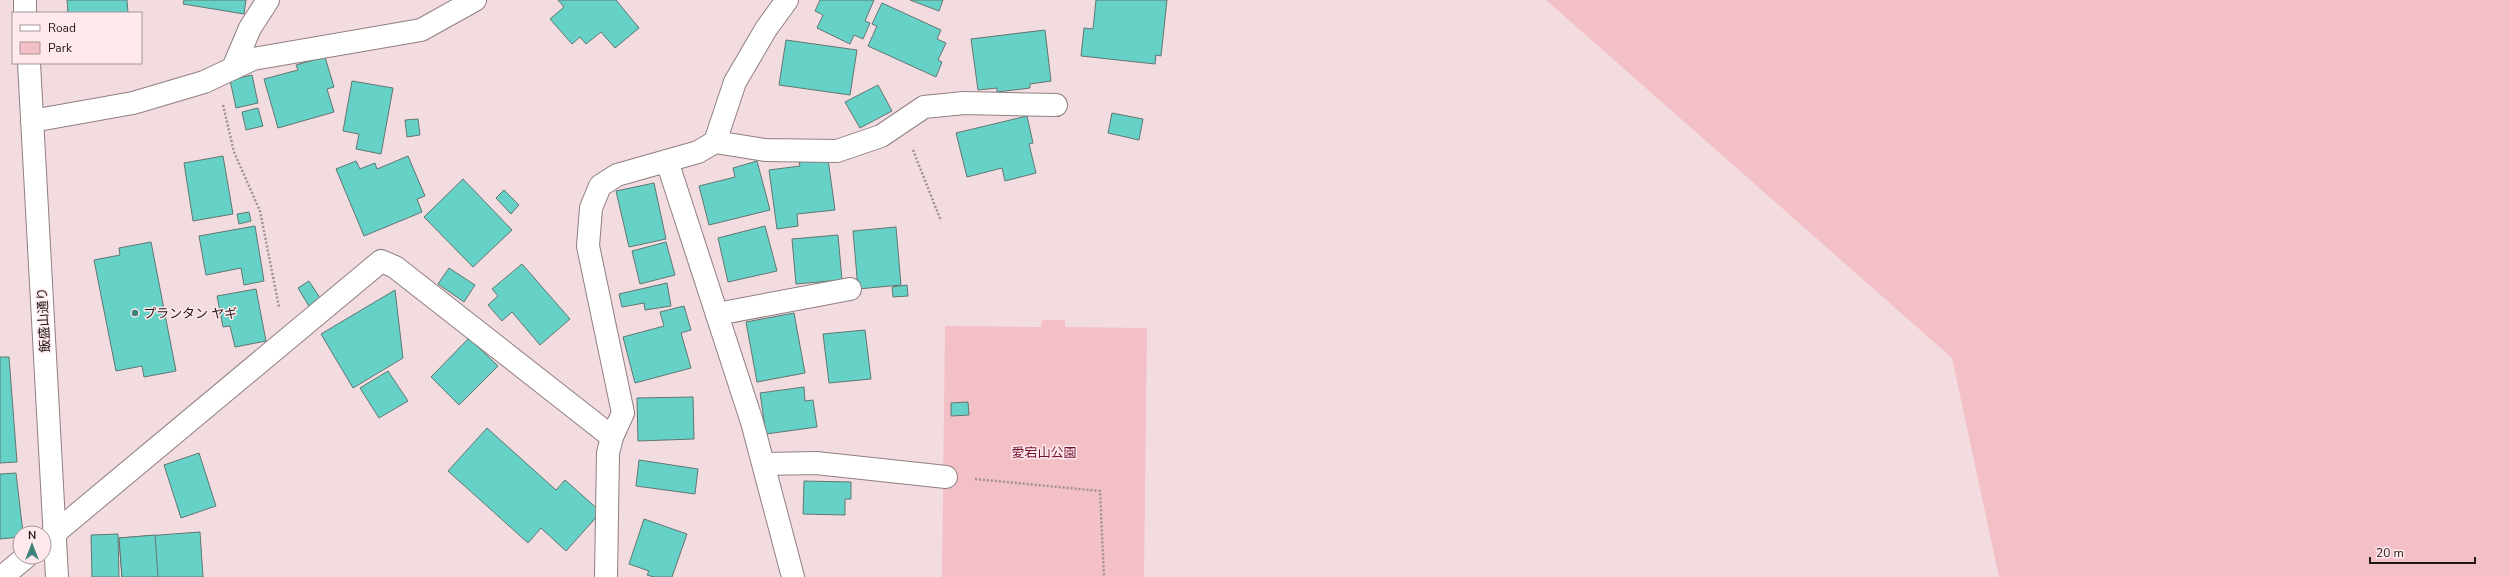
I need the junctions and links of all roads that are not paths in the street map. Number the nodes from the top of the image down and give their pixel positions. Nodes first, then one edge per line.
1 (25, 0) edge
2 (268, 0) edge
3 (476, 0) edge
4 (787, 0) edge
5 (25, 12) edge
6 (29, 64) edge
7 (226, 72) junction
8 (1056, 104) dead end
9 (32, 121) junction
10 (715, 142) junction
11 (667, 161) junction
12 (850, 290) dead end
13 (717, 314) junction
14 (612, 437) junction
15 (764, 464) junction
16 (946, 477) road end
17 (49, 525) edge
18 (52, 535) edge
19 (52, 552) edge
20 (16, 565) edge
21 (2, 577) edge
22 (57, 577) edge
23 (606, 577) edge
24 (793, 577) edge

1 - 5 street
2 - 7 street
3 - 7 street
4 - 10 street
6 - 9 street, 飯盛山通り
7 - 9 street
8 - 10 street
9 - 17 street, 飯盛山通り
10 - 11 street
11 - 13 street
11 - 14 street
12 - 13 street
13 - 15 street
14 - 18 street
14 - 23 street
15 - 16 street
15 - 24 street
19 - 22 street, 飯盛山通り
20 - 21 street

